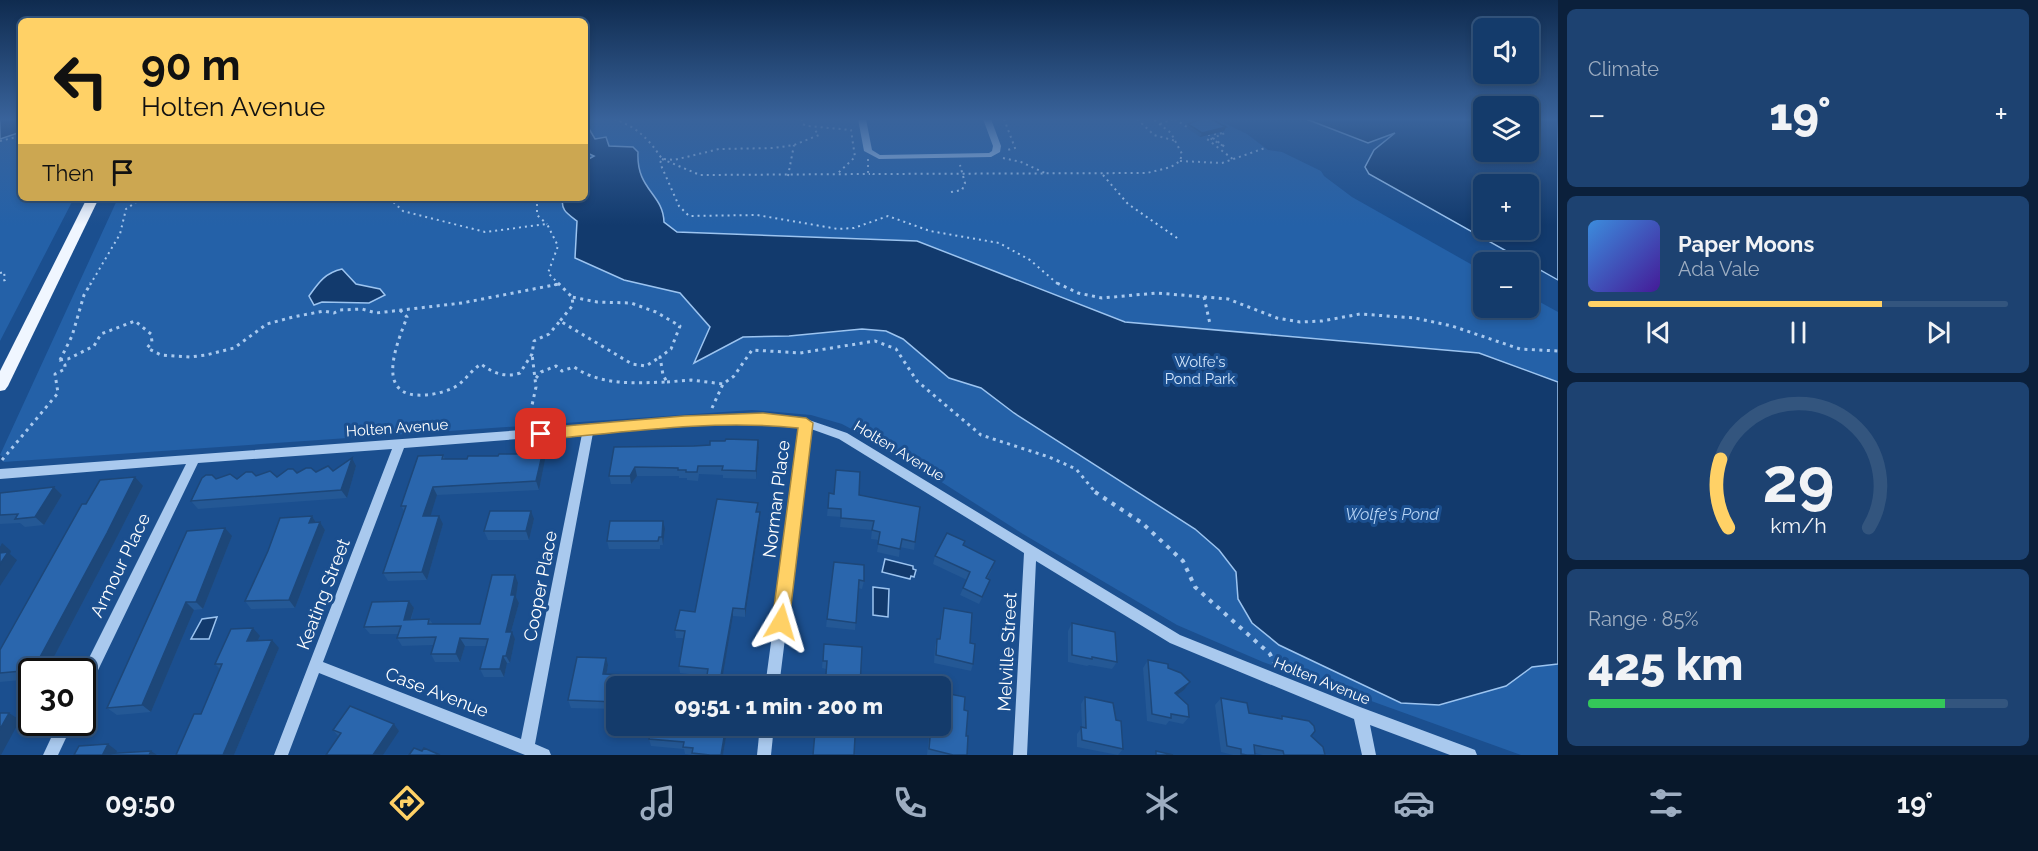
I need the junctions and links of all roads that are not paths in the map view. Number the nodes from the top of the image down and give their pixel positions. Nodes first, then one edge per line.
1 (871, 154) edge
2 (992, 154) edge
3 (92, 201) edge
4 (0, 386) edge
5 (806, 423) junction
6 (588, 430) junction
7 (399, 445) junction
8 (194, 459) junction
9 (0, 474) edge
10 (1030, 551) junction
11 (96, 659) edge
12 (315, 665) junction
13 (773, 676) edge
14 (1360, 714) junction
15 (60, 736) edge
16 (766, 736) edge
17 (527, 748) junction
18 (50, 755) edge
19 (281, 755) edge
20 (544, 755) edge
21 (764, 755) edge
22 (1020, 755) edge
23 (1369, 755) edge
24 (1470, 755) edge

1 - 2 street
3 - 4 main road
5 - 6 street, Holten Avenue
5 - 10 street, Holten Avenue
5 - 13 street, Norman Place
6 - 7 street, Holten Avenue
6 - 17 street, Cooper Place
7 - 8 street, Holten Avenue
7 - 12 street, Keating Street
8 - 9 street, Holten Avenue
8 - 11 street, Armour Place
10 - 14 street, Holten Avenue
10 - 22 street, Melville Street
12 - 17 street, Case Avenue
12 - 19 street, Keating Street
14 - 23 street
14 - 24 street, Holten Avenue
15 - 18 street
16 - 21 street
17 - 20 street, Case Avenue

